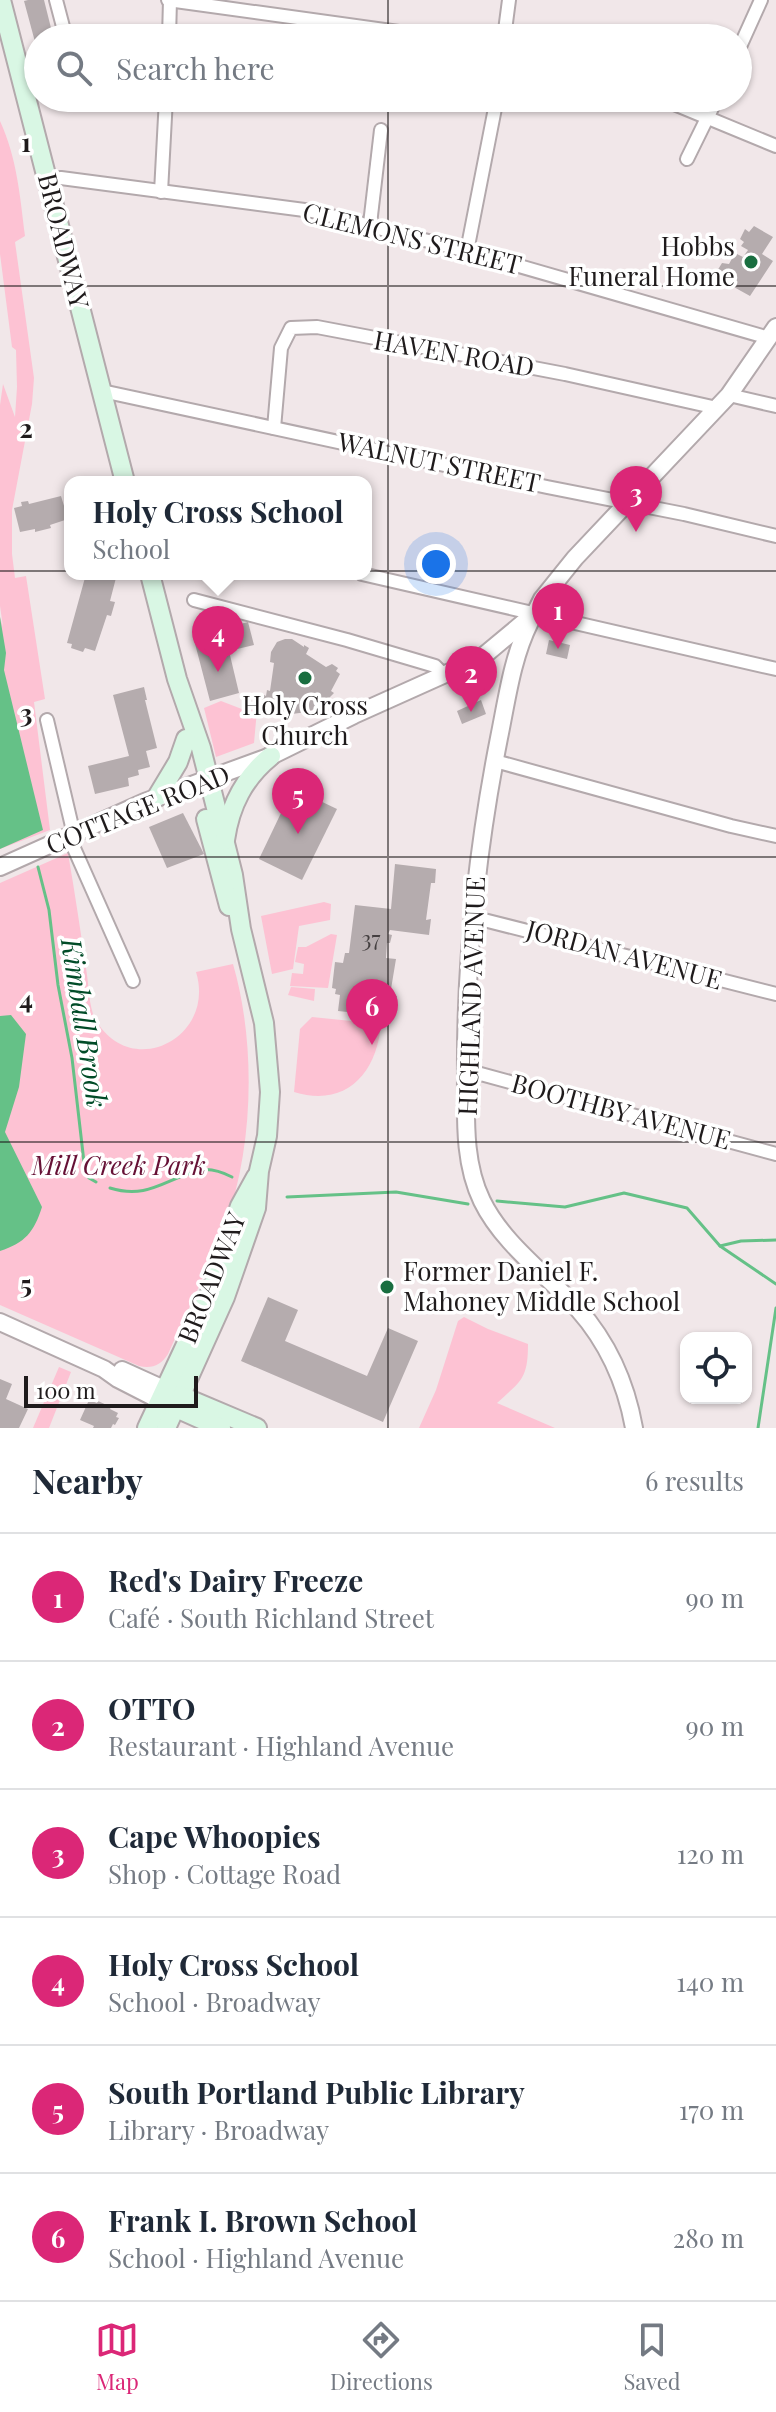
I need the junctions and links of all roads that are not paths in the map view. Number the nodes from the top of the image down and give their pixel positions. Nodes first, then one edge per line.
1 (1, 0) edge
2 (56, 0) edge
3 (169, 0) edge
4 (509, 0) edge
5 (761, 0) edge
6 (230, 4) edge
7 (62, 24) edge
8 (169, 24) edge
9 (355, 24) edge
10 (506, 24) edge
11 (750, 24) edge
12 (24, 62) edge
13 (35, 112) edge
14 (165, 112) edge
15 (494, 112) edge
16 (692, 112) edge
17 (711, 112) edge
18 (708, 119) junction
19 (381, 130) dead end
20 (776, 146) edge
21 (687, 159) dead end
22 (47, 180) junction
23 (161, 192) junction
24 (370, 224) junction
25 (467, 251) junction
26 (773, 332) edge
27 (102, 391) junction
28 (729, 395) junction
29 (776, 406) edge
30 (717, 408) junction
31 (274, 428) junction
32 (123, 476) edge
33 (628, 502) junction
34 (776, 536) edge
35 (372, 576) edge
36 (152, 580) edge
37 (194, 600) dead end
38 (535, 613) junction
39 (776, 669) edge
40 (444, 675) junction
41 (177, 679) junction
42 (47, 720) dead end
43 (186, 739) junction
44 (271, 756) junction
45 (495, 761) junction
46 (203, 782) junction
47 (157, 797) junction
48 (72, 836) junction
49 (776, 836) edge
50 (225, 843) junction
51 (0, 867) edge
52 (472, 917) junction
53 (241, 929) junction
54 (133, 981) dead end
55 (776, 994) edge
56 (466, 1070) junction
57 (776, 1154) edge
58 (0, 1322) edge
59 (170, 1398) junction
60 (212, 1427) edge
61 (147, 1428) edge
62 (166, 1428) edge
63 (257, 1428) edge
64 (634, 1428) edge

1 - 12 main road, BROADWAY
2 - 7 street
3 - 6 street
3 - 8 street
4 - 10 street
5 - 11 street
6 - 9 street
13 - 22 main road, BROADWAY
14 - 23 street
15 - 25 street
16 - 18 street
17 - 18 street
18 - 20 street
18 - 21 street
19 - 24 street
22 - 23 street, CLEMONS STREET
22 - 27 main road, BROADWAY
23 - 24 street, CLEMONS STREET
24 - 25 street, CLEMONS STREET
25 - 26 street, CLEMONS STREET
26 - 28 street, COTTAGE ROAD
27 - 31 street, WALNUT STREET
27 - 32 main road, BROADWAY
28 - 29 street
28 - 30 street, COTTAGE ROAD
30 - 31 street, HAVEN ROAD
30 - 33 street, COTTAGE ROAD
31 - 33 street, WALNUT STREET
33 - 34 street, WALNUT STREET
33 - 38 street, COTTAGE ROAD
35 - 38 street
36 - 41 main road, BROADWAY
37 - 40 street
38 - 39 street
38 - 40 street, COTTAGE ROAD
38 - 45 street, HIGHLAND AVENUE
40 - 44 street, COTTAGE ROAD
41 - 43 main road, BROADWAY
41 - 46 main road, BROADWAY
42 - 48 street
43 - 46 main road, BROADWAY
43 - 47 main road
44 - 46 street, COTTAGE ROAD
44 - 50 main road
45 - 49 street
45 - 52 street, HIGHLAND AVENUE
46 - 47 street, COTTAGE ROAD
46 - 50 main road, BROADWAY
46 - 53 main road, BROADWAY
47 - 48 street, COTTAGE ROAD
48 - 51 street, COTTAGE ROAD
48 - 54 street
50 - 53 main road, BROADWAY
52 - 55 street, JORDAN AVENUE
52 - 56 street, HIGHLAND AVENUE
53 - 59 main road, BROADWAY
56 - 57 street, BOOTHBY AVENUE
56 - 64 street, HIGHLAND AVENUE
58 - 59 street
59 - 60 main road
59 - 61 main road, BROADWAY
59 - 62 main road, BROADWAY
59 - 63 main road

